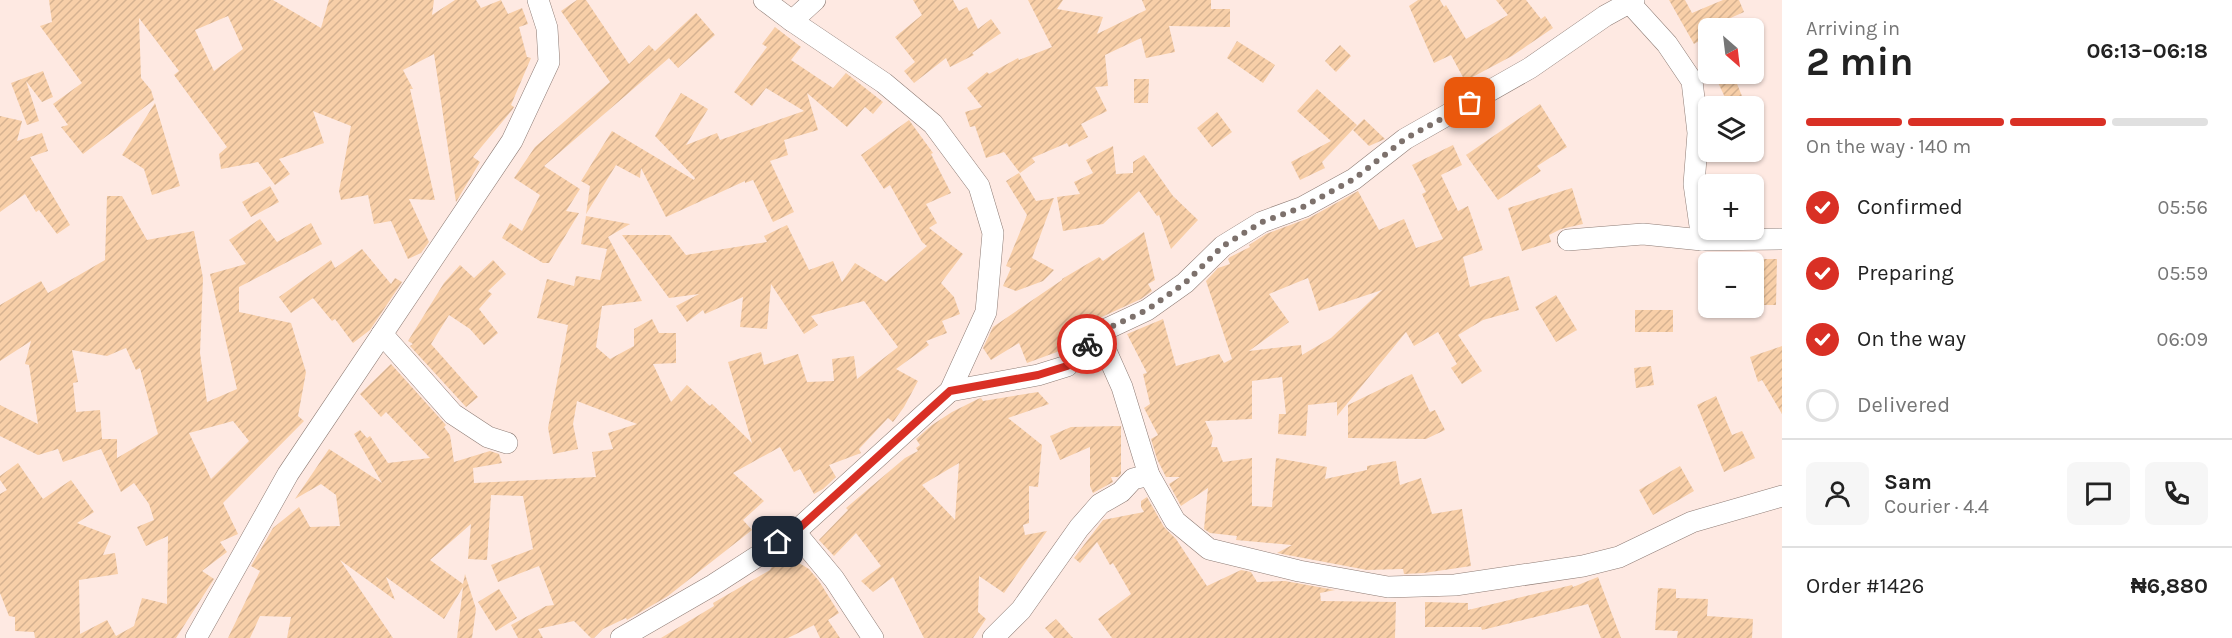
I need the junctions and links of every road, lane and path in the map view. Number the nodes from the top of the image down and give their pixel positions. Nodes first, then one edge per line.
1 (538, 0) edge
2 (764, 0) edge
3 (815, 0) edge
4 (1630, 1) edge
5 (792, 21) junction
6 (1698, 212) edge
7 (1764, 239) edge
8 (1782, 239) edge
9 (1568, 240) dead end
10 (1698, 240) edge
11 (1098, 333) junction
12 (382, 334) junction
13 (950, 391) junction
14 (507, 443) dead end
15 (1149, 475) junction
16 (1782, 496) edge
17 (795, 532) junction
18 (196, 638) edge
19 (621, 638) edge
20 (873, 638) edge
21 (993, 638) edge

1 - 12 street
2 - 5 street
3 - 5 street
4 - 6 street
4 - 11 street
5 - 13 street
7 - 8 street
9 - 10 street
11 - 13 street
11 - 15 street
12 - 14 street
12 - 18 street
13 - 17 street
15 - 16 street
15 - 21 street
17 - 19 street
17 - 20 street

